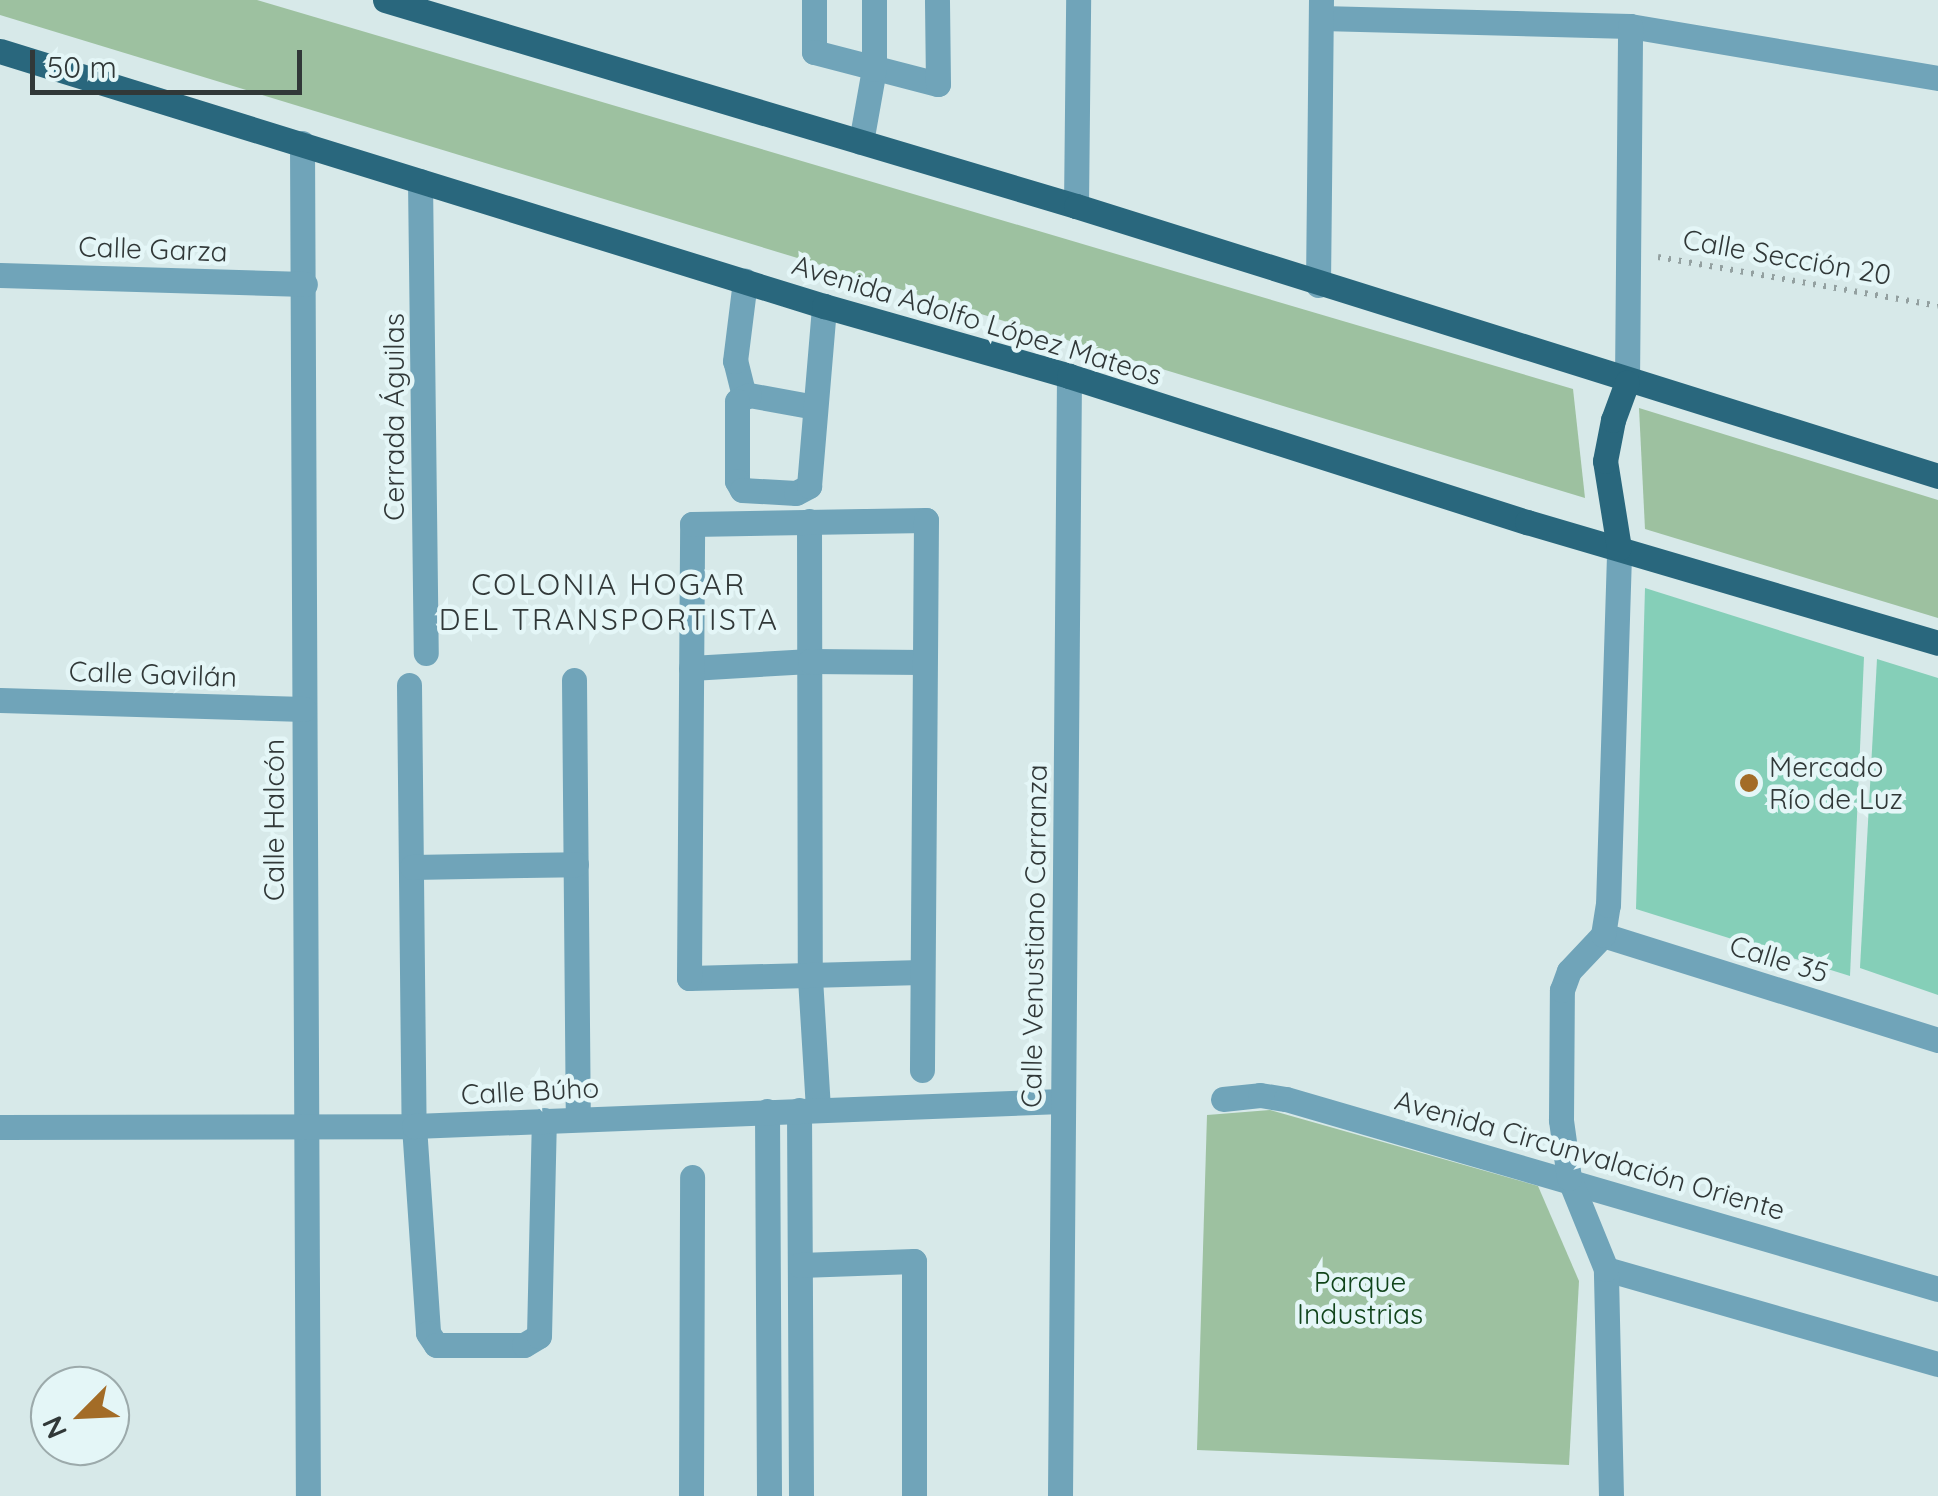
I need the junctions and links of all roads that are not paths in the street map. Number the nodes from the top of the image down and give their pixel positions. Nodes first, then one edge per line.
1 (385, 0) edge
2 (814, 0) edge
3 (874, 0) edge
4 (937, 0) edge
5 (1078, 0) edge
6 (1321, 9) edge
7 (1630, 26) junction
8 (0, 52) edge
9 (874, 70) junction
10 (1938, 78) edge
11 (861, 142) junction
12 (302, 143) junction
13 (420, 181) junction
14 (1076, 206) junction
15 (0, 275) edge
16 (745, 281) junction
17 (305, 284) junction
18 (1318, 285) junction
19 (824, 306) junction
20 (1069, 376) junction
21 (1627, 382) junction
22 (744, 396) junction
23 (815, 406) junction
24 (1938, 476) edge
25 (809, 521) junction
26 (1619, 548) junction
27 (1938, 643) edge
28 (426, 653) dead end
29 (810, 661) junction
30 (922, 662) junction
31 (690, 668) junction
32 (574, 680) dead end
33 (409, 685) dead end
34 (0, 700) edge
35 (304, 709) junction
36 (576, 864) junction
37 (412, 867) junction
38 (1602, 935) junction
39 (920, 972) junction
40 (810, 978) junction
41 (1938, 1040) edge
42 (922, 1070) dead end
43 (1224, 1099) dead end
44 (1062, 1102) junction
45 (808, 1110) junction
46 (767, 1111) junction
47 (578, 1118) junction
48 (544, 1120) junction
49 (414, 1126) junction
50 (0, 1127) edge
51 (306, 1127) junction
52 (692, 1177) dead end
53 (1569, 1178) junction
54 (800, 1265) junction
55 (1606, 1269) junction
56 (1938, 1289) edge
57 (1938, 1364) edge
58 (308, 1496) edge
59 (691, 1496) edge
60 (769, 1496) edge
61 (800, 1496) edge
62 (914, 1496) edge
63 (1060, 1496) edge
64 (1611, 1496) edge

1 - 11 main road
2 - 9 street
3 - 9 street
4 - 9 street
5 - 14 street
6 - 7 street
6 - 18 street
7 - 10 street
7 - 21 street
8 - 12 main road, Avenida Adolfo López Mateos
9 - 11 street
11 - 14 main road
12 - 13 main road, Avenida Adolfo López Mateos
12 - 17 street, Calle Halcón
13 - 16 main road, Avenida Adolfo López Mateos
13 - 28 street, Cerrada Águilas
14 - 18 main road
15 - 17 street, Calle Garza
16 - 19 main road, Avenida Adolfo López Mateos
16 - 22 street
17 - 35 street, Calle Halcón
18 - 21 main road
19 - 20 main road, Avenida Adolfo López Mateos
19 - 23 street
20 - 26 main road, Avenida Adolfo López Mateos
20 - 44 street, Calle Venustiano Carranza
21 - 24 main road
21 - 26 main road
22 - 23 street
22 - 23 street
25 - 29 street
25 - 30 street
25 - 31 street
26 - 27 main road, Avenida Adolfo López Mateos
26 - 38 street
29 - 30 street
29 - 31 street
29 - 40 street
30 - 39 street
31 - 40 street
32 - 36 street
33 - 37 street
34 - 35 street, Calle Gavilán
35 - 51 street, Calle Halcón
36 - 37 street
36 - 47 street
37 - 49 street
38 - 41 street, Calle 35
38 - 53 street
39 - 40 street
39 - 42 street
40 - 45 street
43 - 53 street, Avenida Circunvalación Oriente
44 - 45 street, Calle Búho
44 - 63 street, Calle Venustiano Carranza
45 - 46 street, Calle Búho
45 - 54 street
46 - 47 street, Calle Búho
46 - 60 street
47 - 48 street, Calle Búho
48 - 49 street, Calle Búho
48 - 49 street
49 - 51 street, Calle Búho
50 - 51 street, Calle Búho
51 - 58 street, Calle Halcón
52 - 59 street
53 - 55 street
53 - 56 street, Avenida Circunvalación Oriente
54 - 61 street
54 - 62 street
55 - 57 street
55 - 64 street

